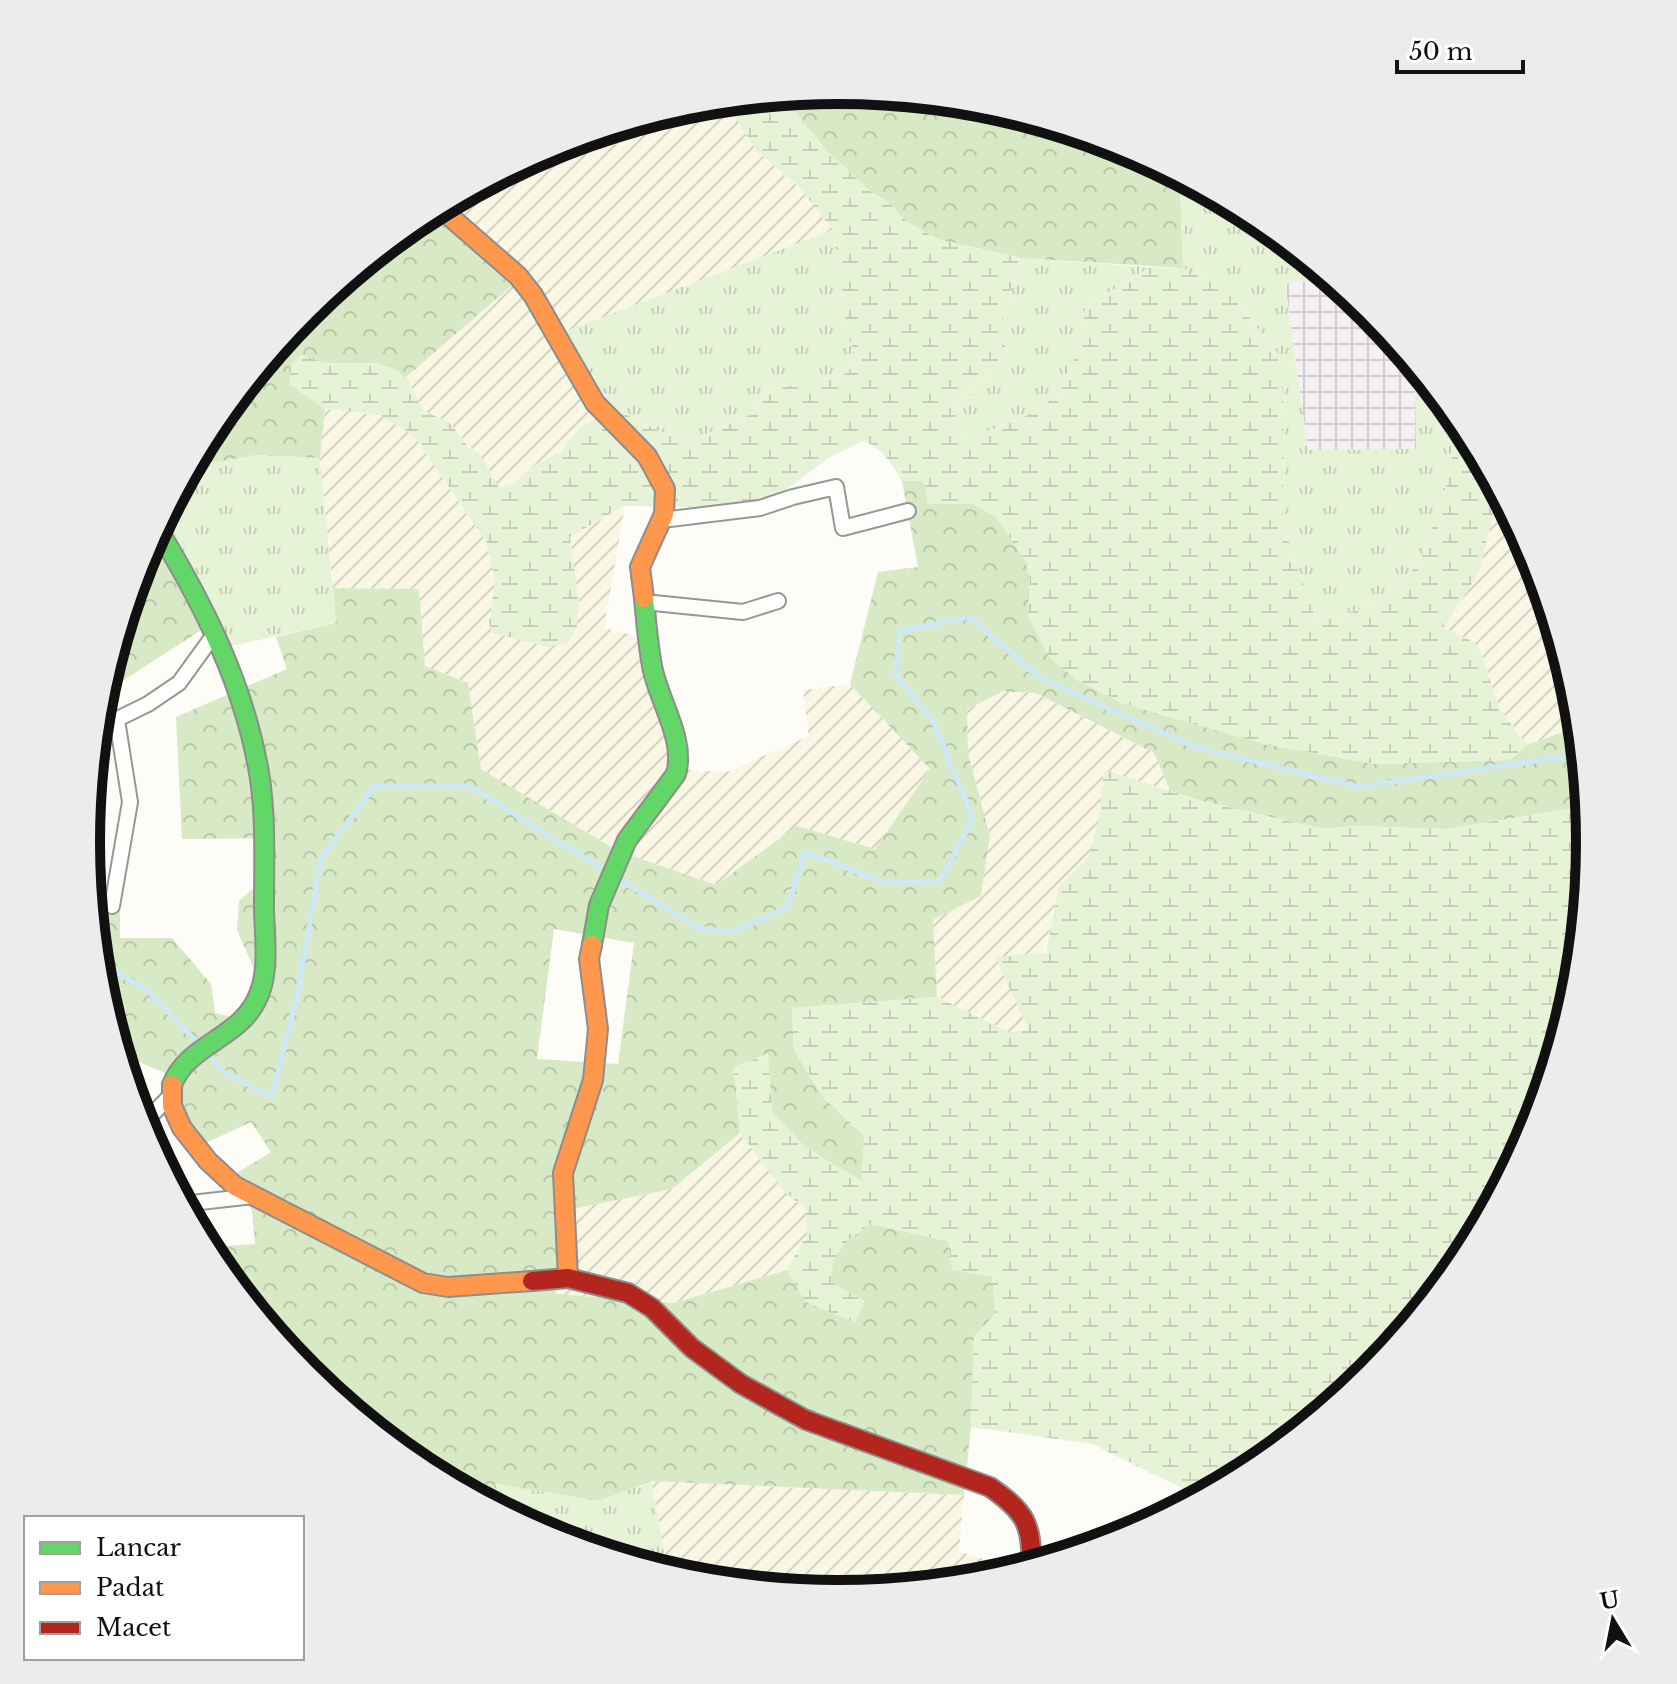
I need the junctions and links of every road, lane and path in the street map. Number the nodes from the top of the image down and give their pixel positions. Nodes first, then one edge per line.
1 (448, 215) edge
2 (908, 511) dead end
3 (662, 520) junction
4 (165, 540) edge
5 (778, 601) dead end
6 (644, 602) junction
7 (213, 636) junction
8 (117, 720) junction
9 (110, 723) edge
10 (112, 906) dead end
11 (171, 1095) junction
12 (152, 1115) edge
13 (253, 1196) junction
14 (194, 1203) edge
15 (568, 1278) junction
16 (1032, 1554) edge

1 - 3 street
2 - 3 street
3 - 6 street
4 - 7 street
5 - 6 street
6 - 15 street
7 - 8 street
7 - 11 street
8 - 9 street
8 - 10 street
11 - 12 street
11 - 13 street
13 - 14 street
13 - 15 street
15 - 16 street

